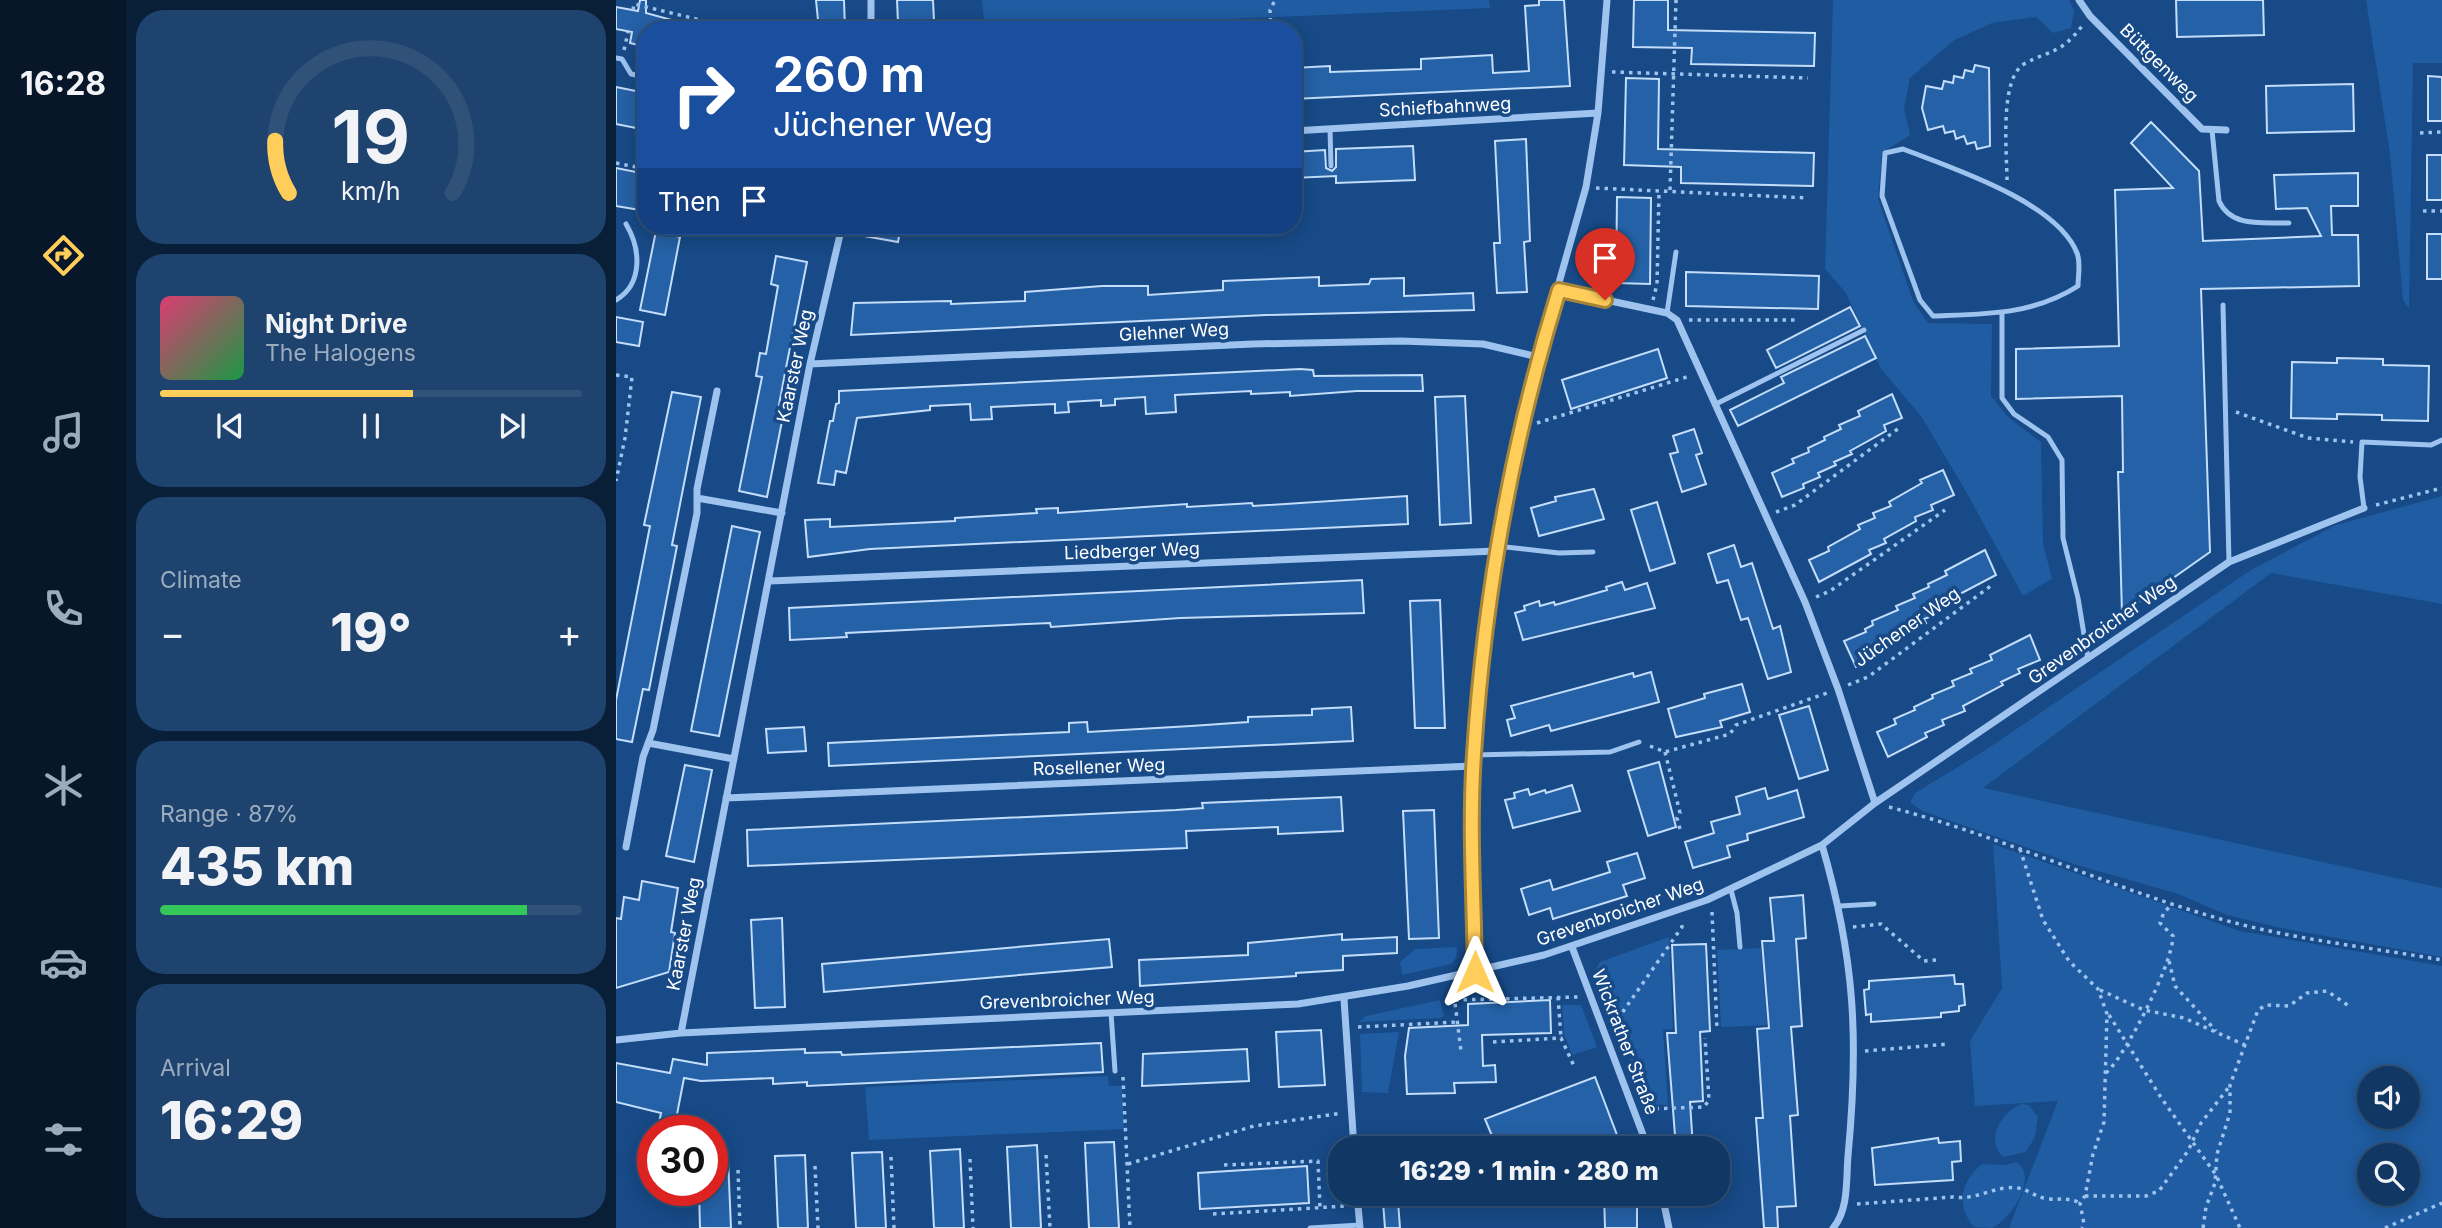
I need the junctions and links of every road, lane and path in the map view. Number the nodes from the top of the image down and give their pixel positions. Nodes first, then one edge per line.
1 (871, 0) edge
2 (1275, 0) edge
3 (1607, 0) edge
4 (1676, 0) edge
5 (2078, 0) edge
6 (633, 10) dead end
7 (2090, 16) junction
8 (705, 21) edge
9 (871, 21) edge
10 (1271, 21) edge
11 (628, 32) dead end
12 (619, 59) edge
13 (1602, 71) junction
14 (1674, 74) junction
15 (637, 75) edge
16 (1808, 78) dead end
17 (1598, 113) junction
18 (1330, 129) junction
19 (2212, 130) junction
20 (2226, 130) dead end
21 (1302, 131) edge
22 (2420, 132) dead end
23 (2442, 132) edge
24 (616, 163) edge
25 (1331, 166) dead end
26 (637, 167) edge
27 (1586, 187) junction
28 (2007, 190) junction
29 (1659, 191) junction
30 (1670, 191) junction
31 (1808, 198) dead end
32 (2423, 211) dead end
33 (2442, 211) edge
34 (2289, 223) dead end
35 (626, 224) dead end
36 (840, 235) edge
37 (1676, 252) dead end
38 (1559, 290) junction
39 (616, 300) edge
40 (2223, 305) dead end
41 (1651, 309) junction
42 (1667, 313) junction
43 (2002, 314) junction
44 (1677, 320) junction
45 (1795, 320) dead end
46 (1864, 330) dead end
47 (1538, 357) junction
48 (810, 364) junction
49 (1702, 372) junction
50 (616, 374) edge
51 (717, 391) dead end
52 (1716, 404) junction
53 (2224, 408) junction
54 (1523, 428) junction
55 (1899, 428) dead end
56 (2442, 440) edge
57 (2362, 442) junction
58 (617, 468) edge
59 (616, 481) edge
60 (2442, 488) edge
61 (697, 498) junction
62 (2364, 508) junction
63 (1945, 510) dead end
64 (782, 513) junction
65 (1768, 515) junction
66 (1496, 549) junction
67 (1593, 552) dead end
68 (2229, 562) junction
69 (770, 581) junction
70 (1992, 585) dead end
71 (1805, 602) junction
72 (2088, 659) junction
73 (1838, 689) junction
74 (1639, 742) joint
75 (648, 743) junction
76 (1665, 752) junction
77 (1474, 755) junction
78 (734, 760) junction
79 (1473, 766) junction
80 (726, 798) junction
81 (1875, 803) junction
82 (1681, 833) dead end
83 (1822, 845) junction
84 (626, 847) dead end
85 (2019, 848) junction
86 (1731, 890) junction
87 (1707, 900) junction
88 (1874, 904) dead end
89 (2173, 904) junction
90 (1840, 906) junction
91 (1677, 910) junction
92 (1843, 927) junction
93 (1572, 947) junction
94 (1740, 947) dead end
95 (2168, 959) junction
96 (1937, 960) dead end
97 (2442, 960) edge
98 (1475, 972) junction
99 (1452, 977) junction
100 (2098, 989) junction
101 (1591, 996) junction
102 (1558, 997) junction
103 (1344, 999) junction
104 (1455, 1000) junction
105 (2349, 1006) dead end
106 (2144, 1010) junction
107 (1111, 1013) junction
108 (2108, 1014) junction
109 (1458, 1022) junction
110 (1346, 1028) junction
111 (1717, 1029) dead end
112 (681, 1033) junction
113 (2217, 1033) junction
114 (1606, 1037) junction
115 (1561, 1038) junction
116 (1705, 1038) dead end
117 (616, 1040) edge
118 (1493, 1042) dead end
119 (1948, 1044) dead end
120 (2245, 1045) junction
121 (2128, 1046) junction
122 (1461, 1051) dead end
123 (1856, 1052) junction
124 (1574, 1066) dead end
125 (1123, 1068) dead end
126 (1115, 1071) dead end
127 (2105, 1074) junction
128 (2230, 1086) junction
129 (1351, 1112) junction
130 (1635, 1113) junction
131 (1353, 1136) edge
132 (1644, 1136) edge
133 (2192, 1140) junction
134 (1046, 1155) dead end
135 (891, 1157) dead end
136 (970, 1159) dead end
137 (1128, 1164) junction
138 (1224, 1165) dead end
139 (815, 1166) dead end
140 (738, 1170) dead end
141 (2216, 1175) junction
142 (2085, 1196) junction
143 (2080, 1203) junction
144 (2442, 1203) edge
145 (1844, 1205) junction
146 (1345, 1206) edge
147 (1358, 1206) edge
148 (1664, 1206) edge
149 (1320, 1208) junction
150 (1213, 1214) dead end
151 (1360, 1226) edge
152 (2085, 1227) edge
153 (740, 1228) edge
154 (818, 1228) edge
155 (894, 1228) edge
156 (973, 1228) edge
157 (1050, 1228) edge
158 (1130, 1228) edge
159 (1310, 1228) edge
160 (1669, 1228) edge
161 (1833, 1228) edge
162 (2203, 1228) edge
163 (2239, 1228) edge
164 (2385, 1228) edge

1 - 9 street
2 - 10 path
3 - 13 street
4 - 14 path
5 - 7 street, Büttgenweg
6 - 8 path
7 - 19 street, Büttgenweg
7 - 28 path
11 - 12 path
12 - 15 lane
13 - 14 path
13 - 17 street
14 - 16 path
14 - 30 path
17 - 18 street, Schiefbahnweg
17 - 27 street
18 - 21 street, Schiefbahnweg
18 - 25 lane
19 - 20 street
19 - 34 lane
22 - 23 path
24 - 26 path
27 - 29 path
27 - 38 street
28 - 43 lane
28 - 43 lane
29 - 30 path
29 - 41 path
30 - 31 path
32 - 33 path
35 - 39 lane
36 - 48 street, Kaarster Weg
37 - 42 lane
38 - 41 street, Jüchener Weg
38 - 47 street
40 - 53 lane
41 - 42 street, Jüchener Weg
42 - 44 street, Jüchener Weg
43 - 72 lane
44 - 45 path
44 - 49 street, Jüchener Weg
46 - 52 lane
47 - 48 street, Glehner Weg
47 - 54 street
48 - 64 street, Kaarster Weg
49 - 52 street, Jüchener Weg
49 - 54 path
50 - 58 path
51 - 61 street
52 - 65 street, Jüchener Weg
53 - 57 path
53 - 68 lane
54 - 66 street
55 - 65 path
56 - 57 lane
57 - 62 lane
58 - 59 path
60 - 62 path
61 - 64 street
61 - 75 street
62 - 68 street, Grevenbroicher Weg
63 - 71 path
64 - 69 street, Kaarster Weg
65 - 71 street, Jüchener Weg
66 - 67 lane
66 - 69 street, Liedberger Weg
66 - 77 street
68 - 72 street, Grevenbroicher Weg
69 - 78 street, Kaarster Weg
70 - 73 path, Jüchener Weg
71 - 73 street, Jüchener Weg
72 - 81 street, Grevenbroicher Weg
73 - 76 path
73 - 81 street, Jüchener Weg
74 - 76 path
74 - 77 lane
75 - 78 street
75 - 84 street
76 - 82 path
77 - 79 street
78 - 80 street, Kaarster Weg
79 - 80 street, Rosellener Weg
79 - 98 street
80 - 112 street, Kaarster Weg
81 - 83 street, Grevenbroicher Weg
81 - 85 path
83 - 86 street, Grevenbroicher Weg
83 - 90 street
85 - 89 path
85 - 100 path
86 - 87 street, Grevenbroicher Weg
86 - 94 lane
87 - 91 street, Grevenbroicher Weg
87 - 111 path
88 - 90 lane
89 - 95 path
89 - 97 path
90 - 92 street
91 - 93 street, Grevenbroicher Weg
91 - 114 path
92 - 96 path
92 - 123 street
93 - 98 street, Grevenbroicher Weg
93 - 101 street, Wickrather Straße
95 - 106 path
95 - 113 path
98 - 99 street, Grevenbroicher Weg
99 - 103 street, Grevenbroicher Weg
99 - 104 path
100 - 106 path
100 - 108 path
101 - 102 path
101 - 114 street, Wickrather Straße
102 - 104 path
102 - 115 path
103 - 107 street, Grevenbroicher Weg
103 - 110 street
104 - 109 path
105 - 120 path
106 - 113 path
106 - 121 path
107 - 112 street, Grevenbroicher Weg
107 - 126 lane
108 - 121 path
108 - 127 path
109 - 110 path
109 - 122 path
110 - 129 street
112 - 117 street, Grevenbroicher Weg
113 - 120 path
114 - 130 street, Wickrather Straße
115 - 118 path
115 - 124 path
116 - 130 path
119 - 123 path
120 - 128 path
121 - 127 path
121 - 133 path
123 - 145 street
125 - 137 path
127 - 142 path
128 - 133 path
128 - 141 path
129 - 131 street
129 - 137 path
130 - 132 street, Wickrather Straße
133 - 141 path
133 - 142 path
134 - 157 path
135 - 155 path
136 - 156 path
137 - 158 path
138 - 149 path
139 - 154 path
140 - 153 path
141 - 162 path
141 - 163 path
142 - 143 path
143 - 145 path
143 - 152 path
144 - 164 path
145 - 161 street
146 - 149 path
147 - 151 street
148 - 160 street
149 - 150 path
151 - 159 lane

